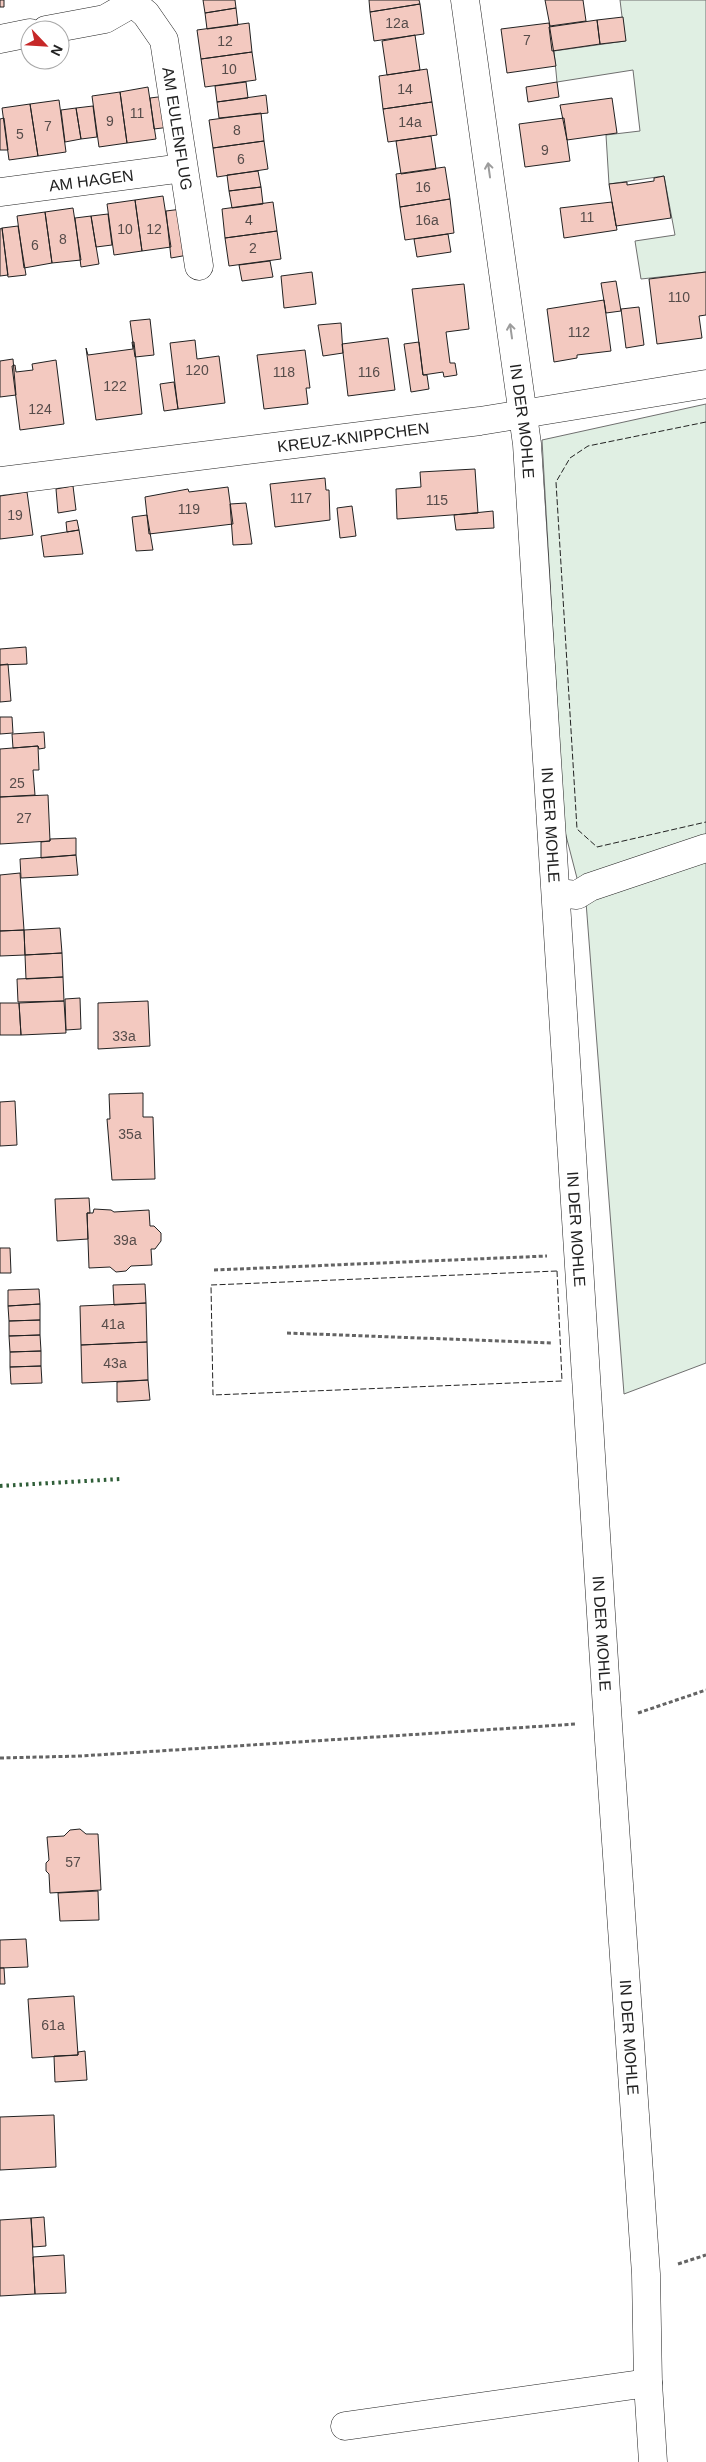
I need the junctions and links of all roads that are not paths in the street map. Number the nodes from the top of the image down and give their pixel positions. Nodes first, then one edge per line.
1 (465, 0) edge
2 (134, 1) edge
3 (70, 26) edge
4 (20, 35) edge
5 (0, 39) edge
6 (183, 168) junction
7 (0, 192) edge
8 (199, 266) dead end
9 (706, 384) edge
10 (522, 414) junction
11 (0, 481) edge
12 (706, 848) edge
13 (557, 893) junction
14 (648, 2383) junction
15 (345, 2426) dead end
16 (654, 2462) edge

10 -> 1 street, IN DER MOHLE
2 - 3 street, AM EULENFLUG
2 - 6 street, AM EULENFLUG
4 - 5 street
6 - 7 street, AM HAGEN
6 - 8 street, AM EULENFLUG
9 - 10 street, KREUZ-KNIPPCHEN
10 - 11 street, KREUZ-KNIPPCHEN
10 - 13 street, IN DER MOHLE
12 - 13 street
13 - 14 street, IN DER MOHLE
14 - 15 street
14 - 16 street, IN DER MOHLE

